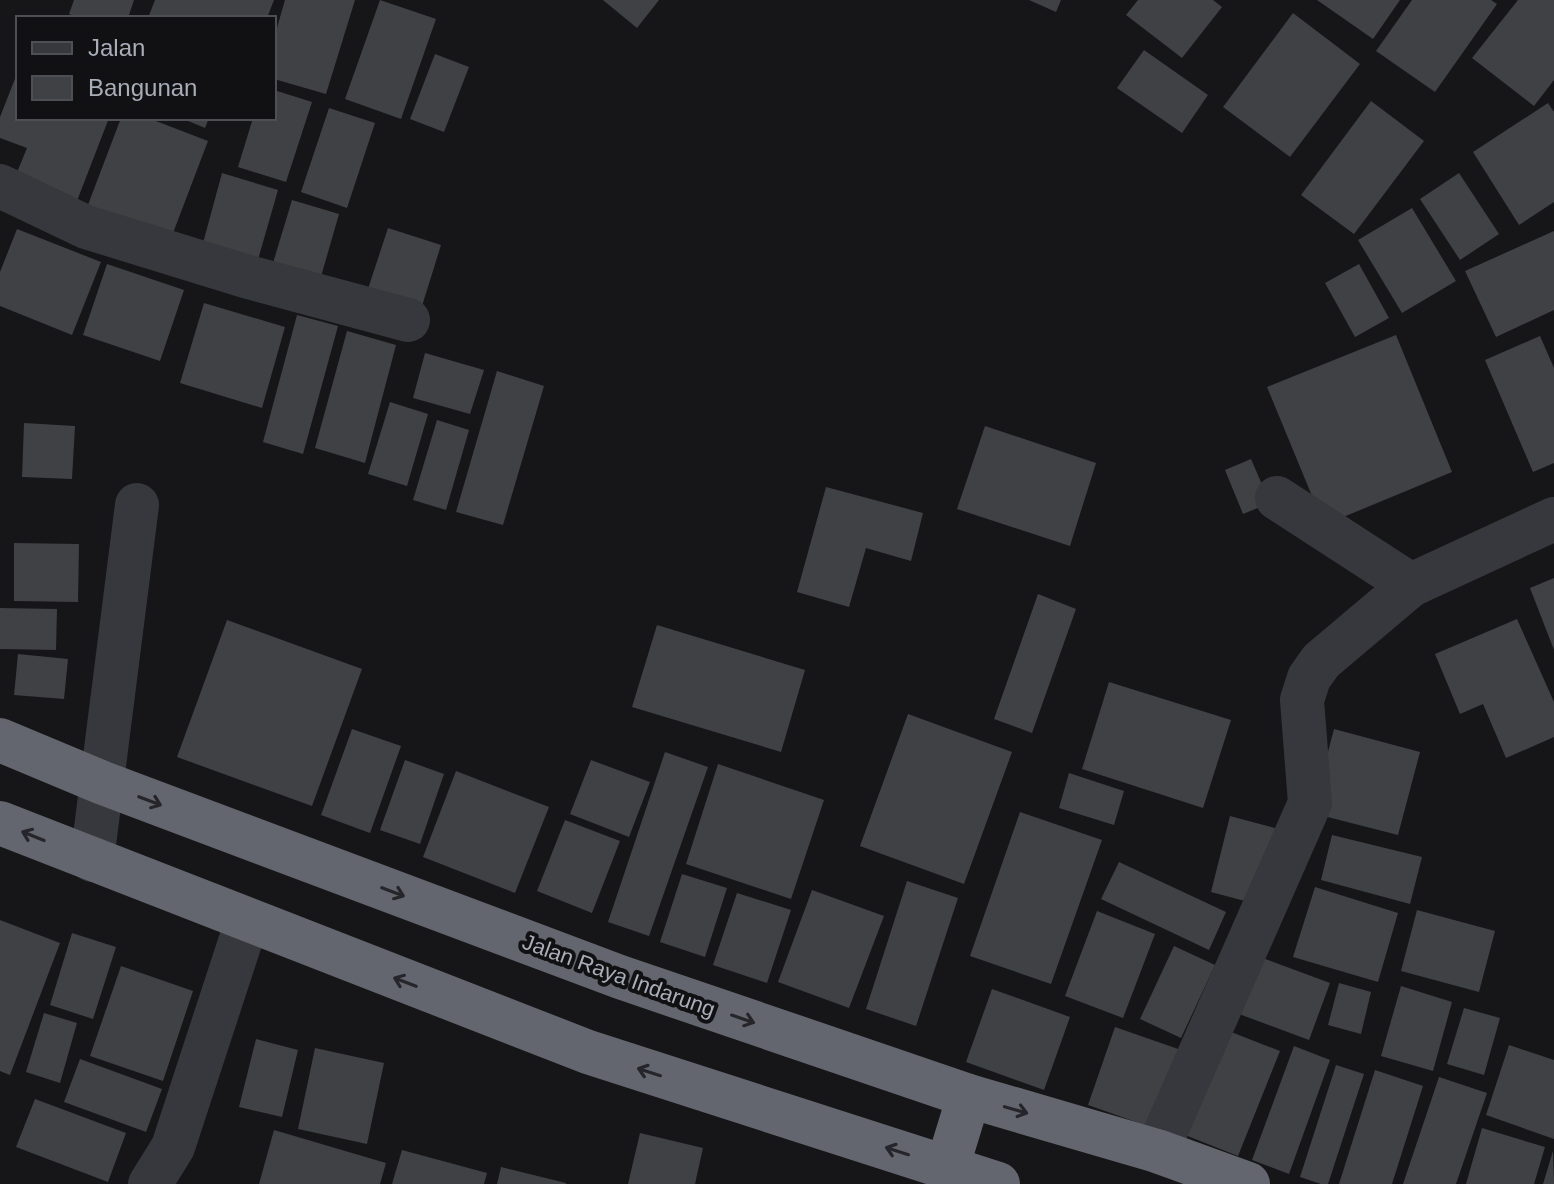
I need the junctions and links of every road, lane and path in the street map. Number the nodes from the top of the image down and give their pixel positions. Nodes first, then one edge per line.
1 (0, 186) edge
2 (408, 320) dead end
3 (1277, 498) dead end
4 (137, 505) dead end
5 (1554, 519) edge
6 (1411, 585) junction
7 (0, 740) edge
8 (103, 783) junction
9 (0, 823) edge
10 (92, 860) junction
11 (247, 921) junction
12 (969, 1096) junction
13 (1157, 1151) junction
14 (947, 1168) junction
15 (150, 1184) edge
16 (998, 1184) edge
17 (1248, 1184) edge

1 - 2 street
3 - 6 street
4 - 8 street
5 - 6 street
6 - 13 street
7 - 8 highway, Jalan Raya Indarung
8 - 10 street
8 -> 12 highway, Jalan Raya Indarung
10 -> 9 highway
10 - 11 highway
14 -> 11 highway
11 - 15 street
12 -> 13 highway, Jalan Raya Indarung
12 - 14 highway
13 - 17 highway, Jalan Raya Indarung
14 - 16 highway

